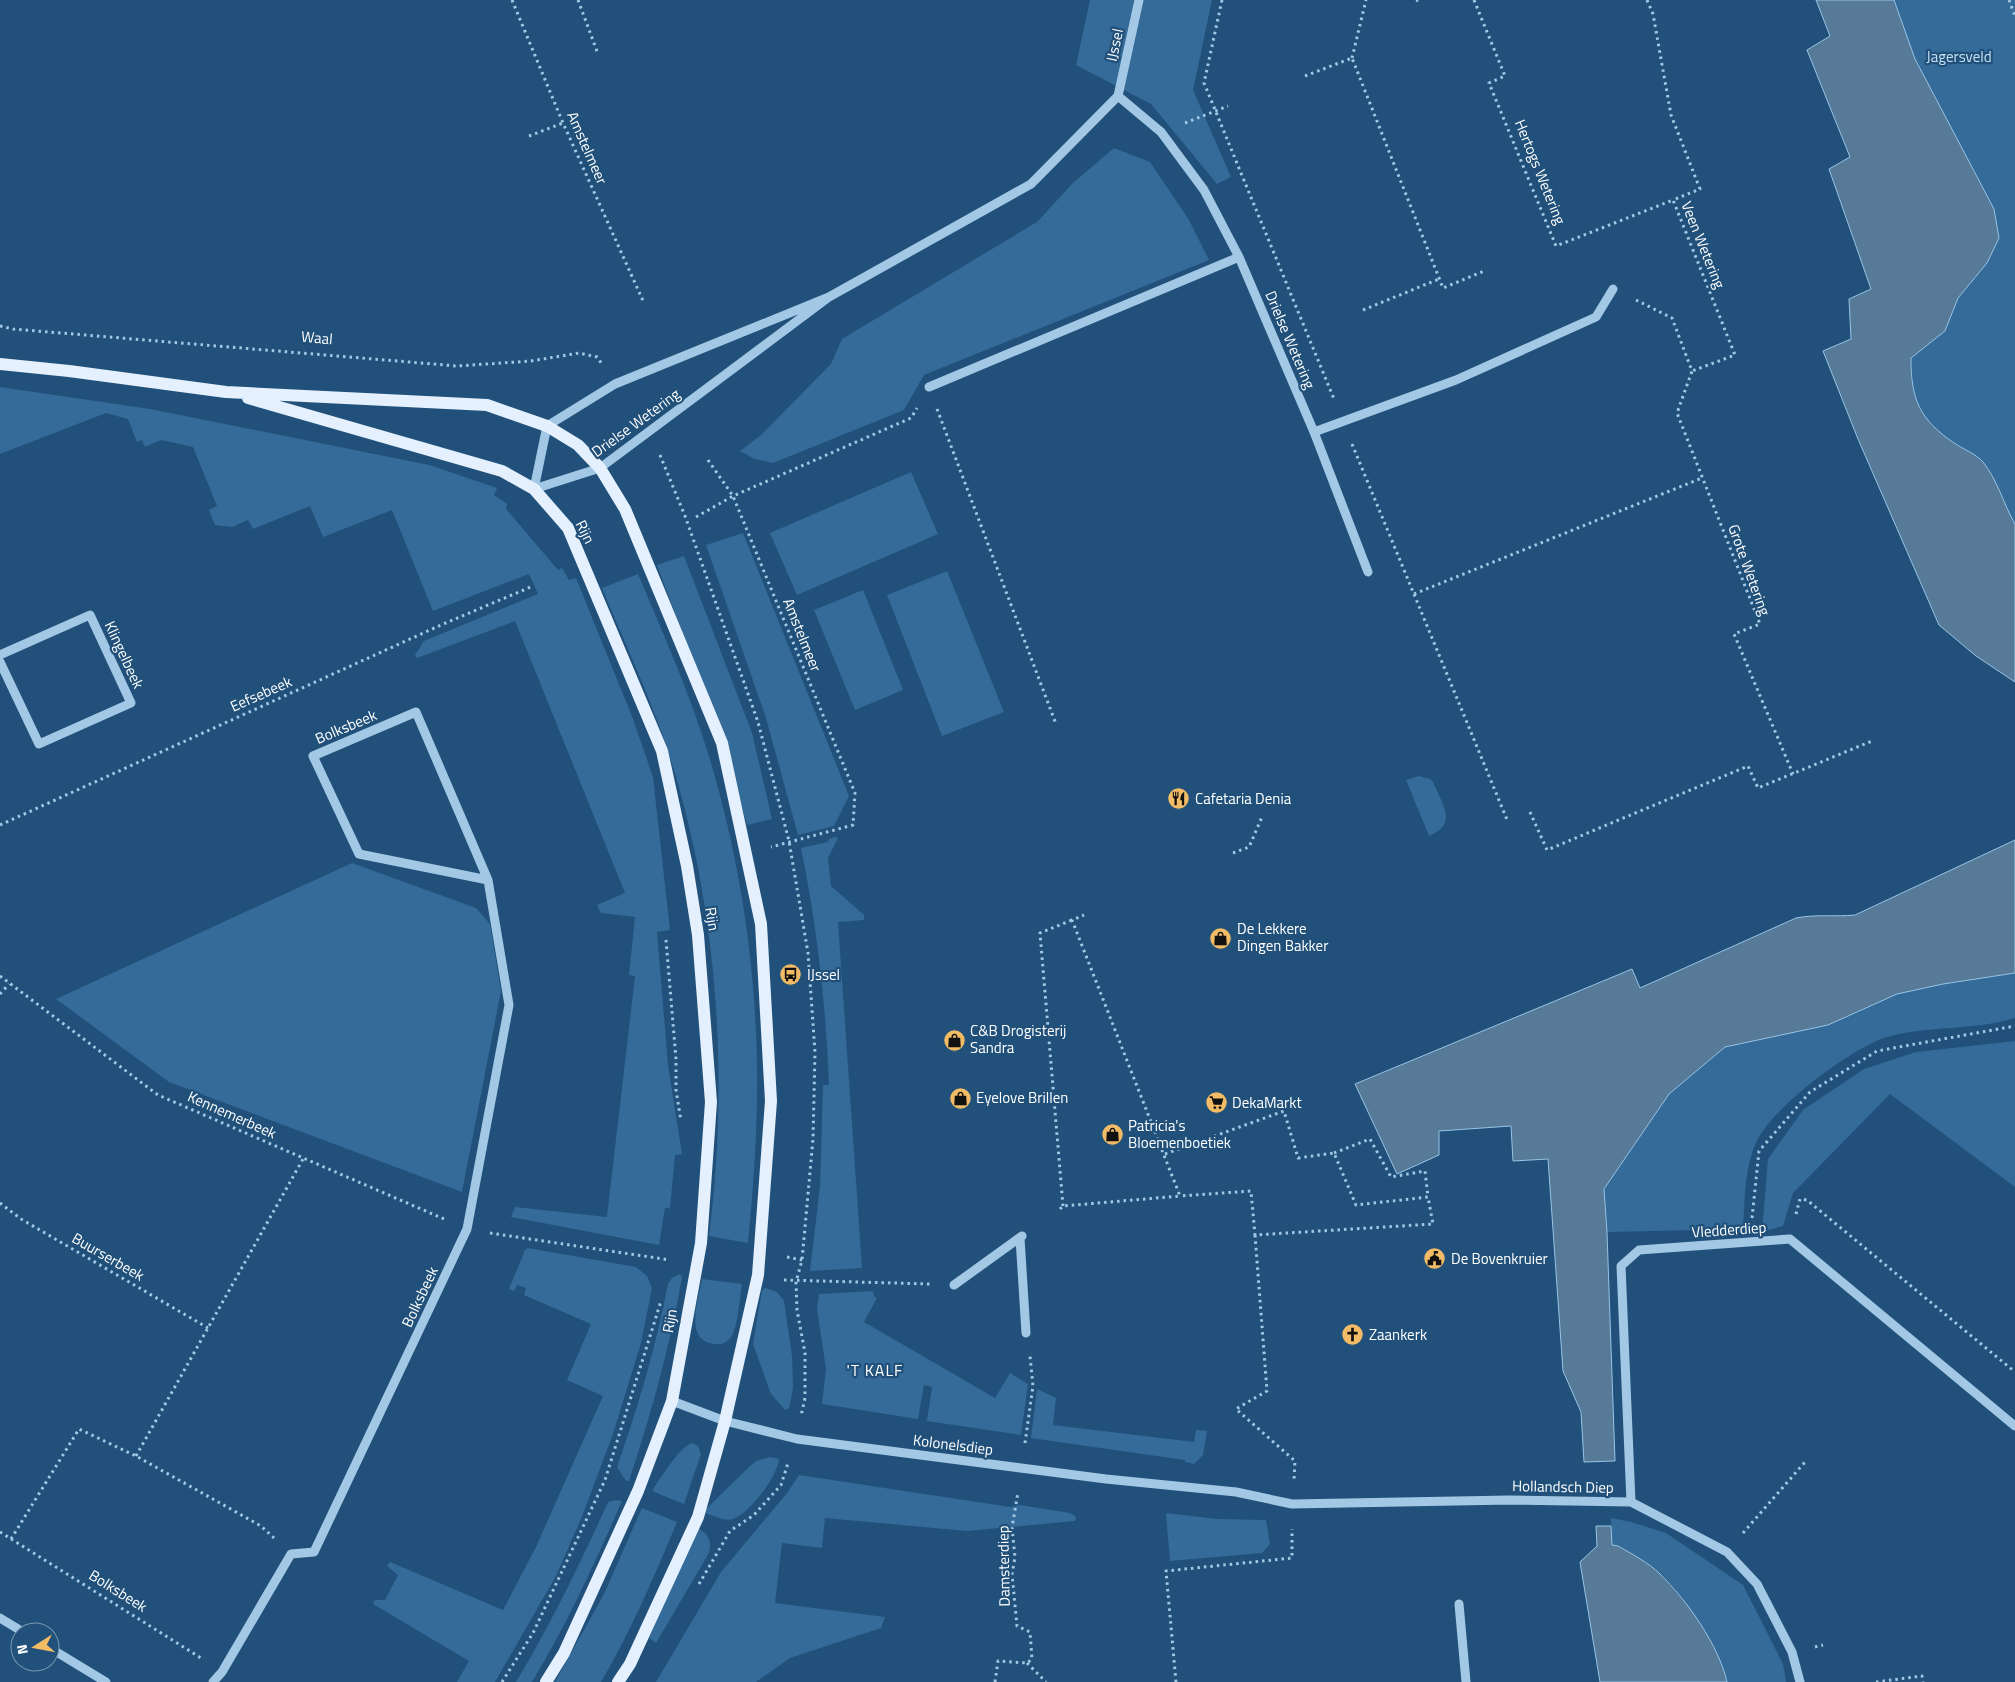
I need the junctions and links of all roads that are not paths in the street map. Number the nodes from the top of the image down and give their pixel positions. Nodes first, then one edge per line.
1 (1139, 0) edge
2 (1118, 96) junction
3 (1239, 257) junction
4 (1613, 289) road end
5 (830, 297) junction
6 (0, 364) edge
7 (929, 387) road end
8 (226, 392) junction
9 (547, 426) junction
10 (1314, 432) junction
11 (600, 468) junction
12 (534, 489) junction
13 (1368, 572) dead end
14 (0, 655) edge
15 (0, 662) edge
16 (488, 880) junction
17 (954, 1285) dead end
18 (1026, 1333) dead end
19 (672, 1401) junction
20 (725, 1421) junction
21 (2015, 1426) edge
22 (1236, 1492) joint
23 (1631, 1502) junction
24 (1459, 1604) dead end
25 (60, 1654) edge
26 (106, 1682) edge
27 (213, 1682) edge
28 (546, 1682) edge
29 (618, 1682) edge
30 (1466, 1682) edge
31 (1800, 1682) edge

1 - 2 street, IJssel
2 - 3 street, Drielse Wetering
2 - 5 street, Drielse Wetering
3 - 7 street
3 - 10 street, Drielse Wetering
4 - 10 street
5 - 9 street, Drielse Wetering
5 - 11 street, Drielse Wetering
6 - 8 main road
8 - 9 main road
8 - 12 main road, Rijn
9 - 11 main road
9 - 12 street
10 - 13 street, Drielse Wetering
11 - 12 street, Drielse Wetering
11 - 20 main road
12 - 19 main road, Rijn
14 - 15 street, Klingelbeek
16 - 16 street, Bolksbeek
16 - 27 street, Bolksbeek
17 - 18 street
19 - 20 street, Kolonelsdiep
19 - 28 main road, Rijn
20 - 22 street, Kolonelsdiep
20 - 29 main road
21 - 23 street, Vledderdiep
22 - 23 street, Hollandsch Diep
23 - 31 street, Hollandsch Diep
24 - 30 street
25 - 26 street

